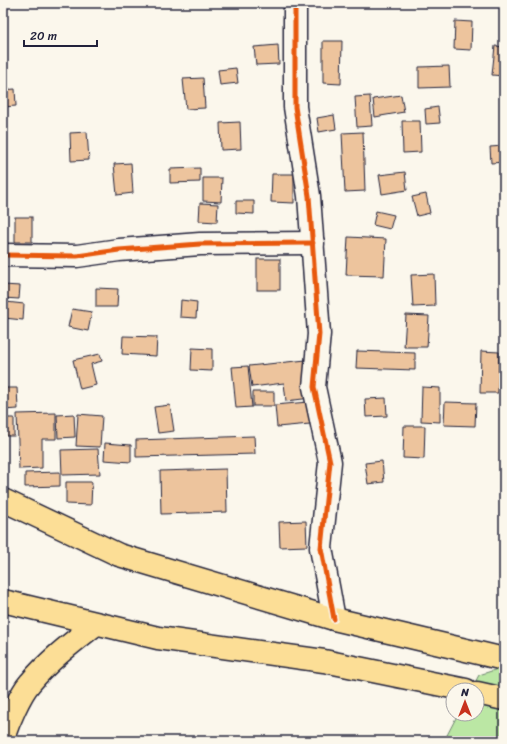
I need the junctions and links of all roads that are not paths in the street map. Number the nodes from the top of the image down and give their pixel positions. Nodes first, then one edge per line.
1 (295, 3) edge
2 (313, 243) junction
3 (3, 255) edge
4 (3, 500) edge
5 (3, 601) edge
6 (334, 620) junction
7 (96, 624) junction
8 (504, 660) edge
9 (445, 686) edge
10 (485, 694) edge
11 (504, 699) edge
12 (3, 738) edge

1 - 2 street
2 - 3 street
2 - 6 street
4 - 6 main road
5 - 7 main road
6 - 8 main road
7 - 9 main road
7 - 12 main road
10 - 11 main road

